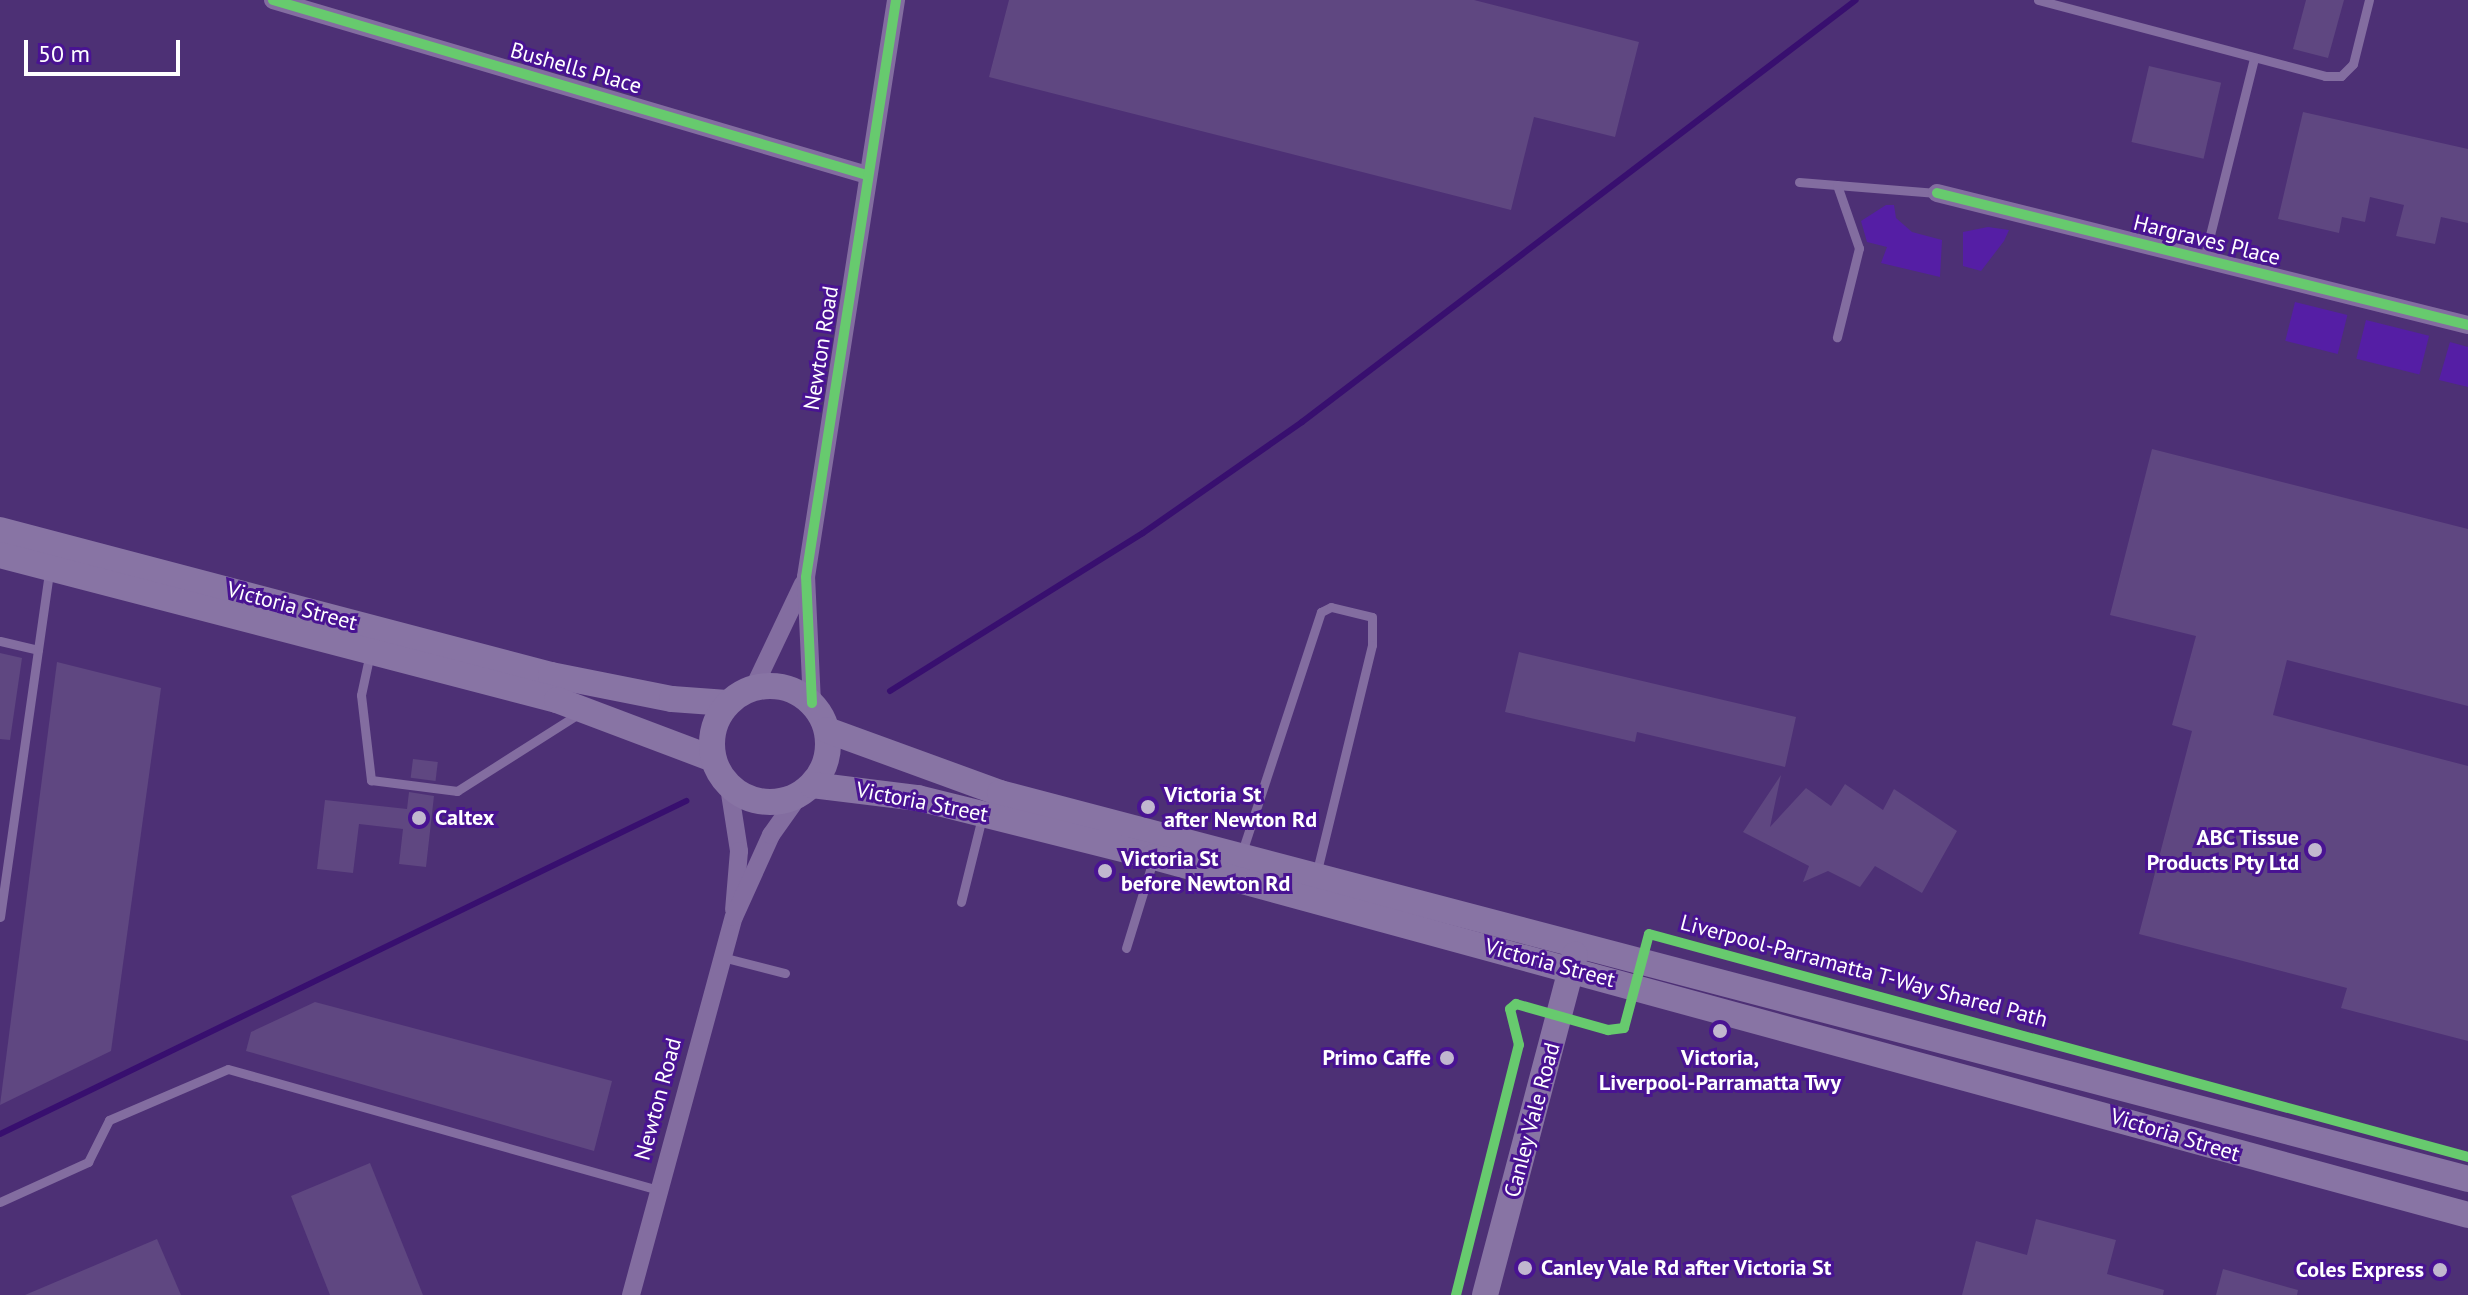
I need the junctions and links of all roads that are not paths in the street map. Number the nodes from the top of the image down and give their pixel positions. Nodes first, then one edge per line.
1 (273, 0) edge
2 (896, 0) edge
3 (2038, 0) edge
4 (2369, 0) edge
5 (2254, 58) junction
6 (867, 175) junction
7 (1799, 182) dead end
8 (1837, 185) junction
9 (1937, 193) joint
10 (2204, 259) junction
11 (2468, 325) edge
12 (1837, 337) dead end
13 (0, 530) edge
14 (0, 555) edge
15 (50, 567) junction
16 (806, 577) junction
17 (0, 641) edge
18 (38, 650) junction
19 (370, 651) junction
20 (754, 687) junction
21 (727, 703) junction
22 (812, 703) junction
23 (586, 709) junction
24 (827, 730) junction
25 (713, 759) junction
26 (729, 787) junction
27 (806, 789) junction
28 (983, 813) junction
29 (1241, 855) junction
30 (1154, 857) junction
31 (1316, 875) junction
32 (961, 902) dead end
33 (0, 917) edge
34 (734, 917) junction
35 (1126, 948) dead end
36 (1575, 956) junction
37 (722, 957) junction
38 (785, 973) dead end
39 (2468, 1179) edge
40 (659, 1190) junction
41 (0, 1202) edge
42 (2468, 1215) edge
43 (631, 1295) edge
44 (1485, 1295) edge

1 - 6 street, Bushells Place
2 - 6 street, Newton Road
3 - 5 lane
4 - 5 lane
5 - 10 lane
6 - 16 street, Newton Road
7 - 8 lane
8 - 9 lane
8 - 12 lane
9 - 10 street, Hargraves Place
10 - 11 street, Hargraves Place
13 - 21 main road, Victoria Street
14 - 15 main road, Victoria Street
15 - 18 lane
15 - 19 main road, Victoria Street
16 - 20 street
16 - 22 street, Newton Road
17 - 18 lane
18 - 33 lane
19 - 23 main road, Victoria Street
19 - 23 lane
20 - 21 main road
20 - 22 main road
21 - 25 main road
22 - 24 main road
23 - 25 main road, Victoria Street
24 - 27 main road
24 - 29 main road, Victoria Street
25 - 26 main road
26 - 27 main road
26 - 34 street, Newton Road
27 - 28 main road, Victoria Street
27 - 34 street, Newton Road
28 - 30 main road, Victoria Street
28 - 32 lane
29 - 31 main road, Victoria Street
29 - 31 lane
30 - 35 lane
30 - 36 main road, Victoria Street
31 - 36 main road, Victoria Street
34 - 37 street, Newton Road
36 - 39 main road, Victoria Street
36 - 42 main road, Victoria Street
36 - 44 main road, Canley Vale Road
37 - 38 lane
37 - 40 street, Newton Road
40 - 41 lane
40 - 43 street, Newton Road

